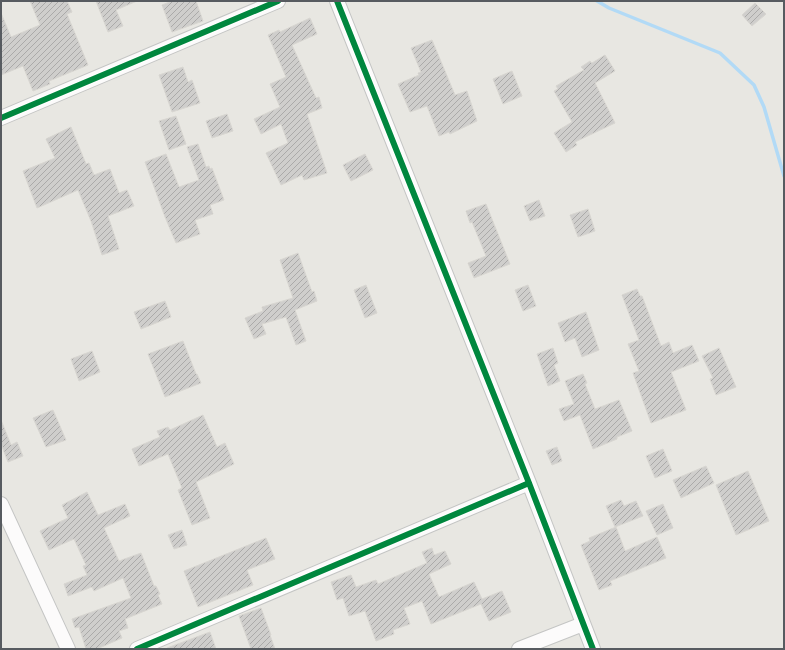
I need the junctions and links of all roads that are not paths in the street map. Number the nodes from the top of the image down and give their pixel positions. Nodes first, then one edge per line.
1 (278, 1) edge
2 (337, 1) edge
3 (1, 118) edge
4 (529, 483) junction
5 (1, 504) edge
6 (583, 624) junction
7 (68, 649) edge
8 (136, 649) edge
9 (519, 649) edge
10 (593, 649) edge

1 - 3 street
2 - 4 street
4 - 6 street
4 - 8 street
5 - 7 street
6 - 9 street
6 - 10 street

